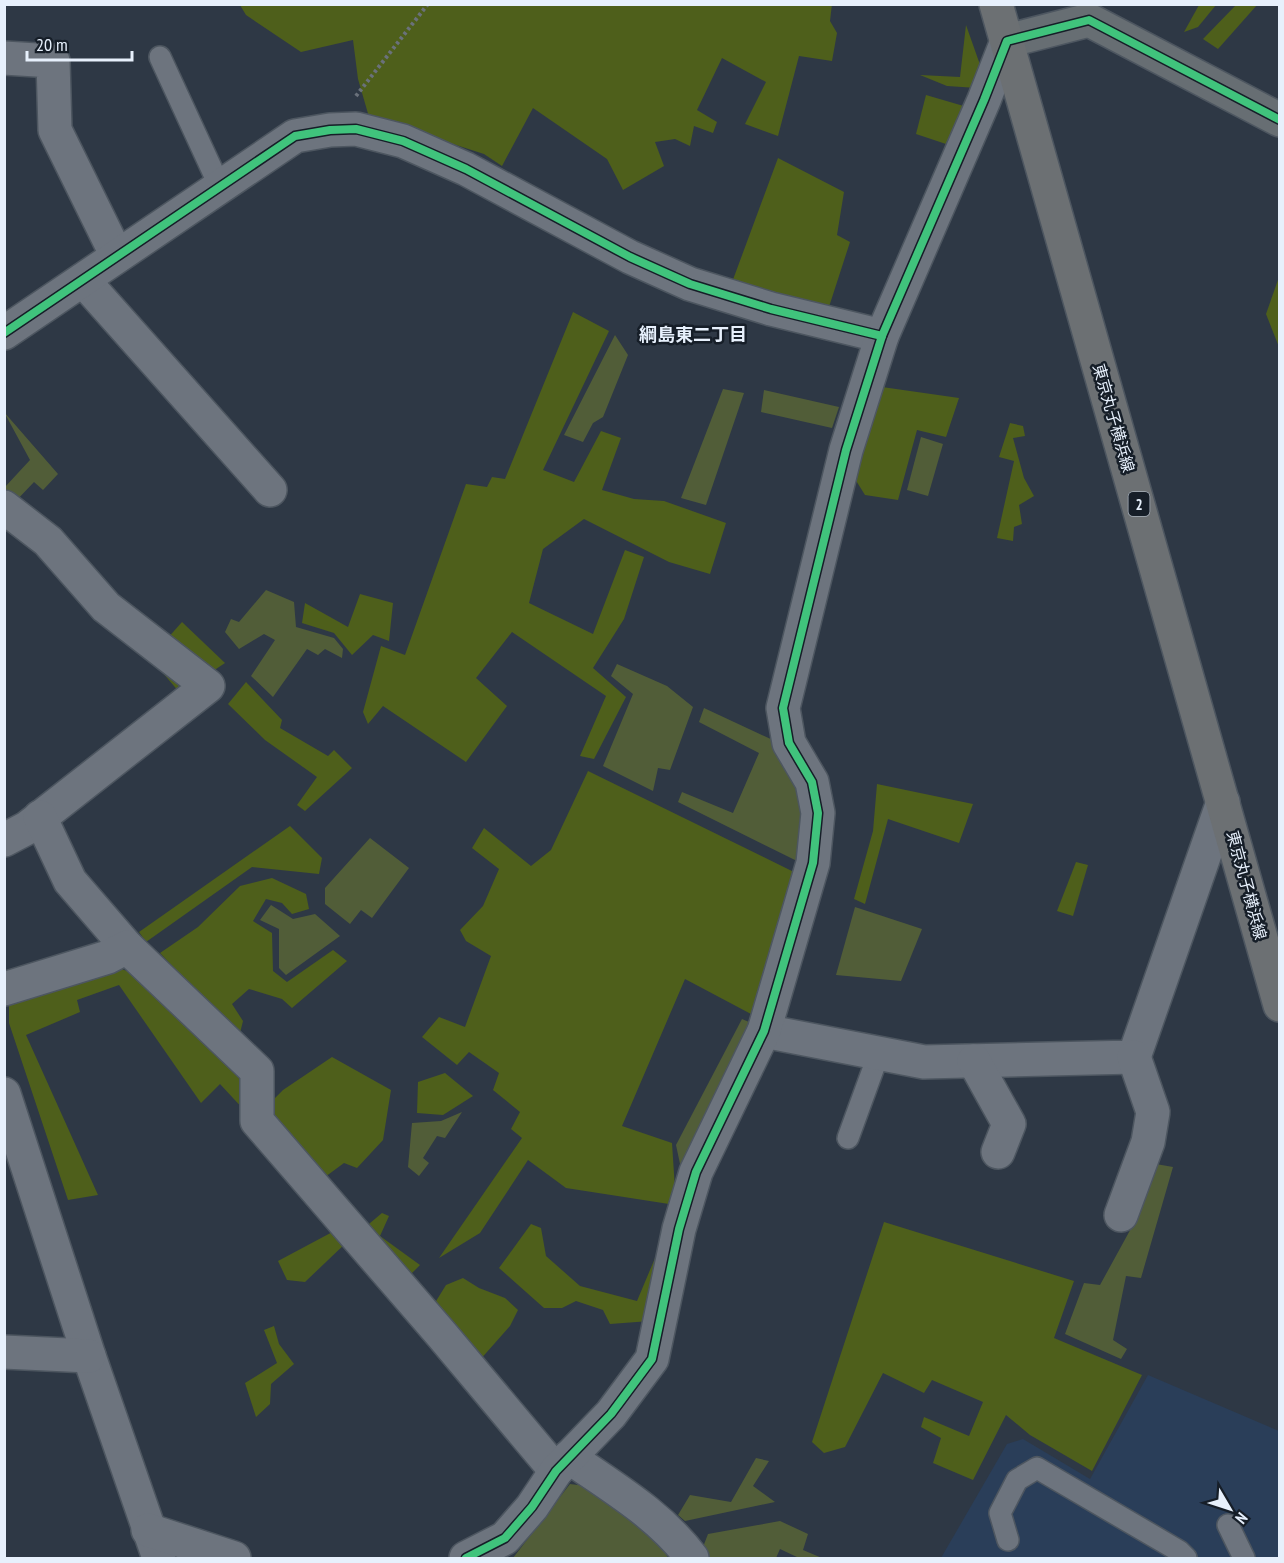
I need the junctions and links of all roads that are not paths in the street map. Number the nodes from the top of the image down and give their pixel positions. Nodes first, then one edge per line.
1 (996, 4) edge
2 (1093, 12) edge
3 (1007, 41) junction
4 (160, 57) dead end
5 (4, 58) edge
6 (1280, 120) edge
7 (220, 187) junction
8 (117, 256) junction
9 (83, 280) junction
10 (4, 333) edge
11 (882, 336) junction
12 (270, 490) dead end
13 (4, 507) edge
14 (1223, 802) junction
15 (40, 817) junction
16 (4, 840) edge
17 (127, 946) junction
18 (4, 989) edge
19 (1280, 1005) edge
20 (764, 1031) junction
21 (879, 1053) junction
22 (1134, 1057) junction
23 (974, 1061) junction
24 (4, 1094) edge
25 (848, 1138) dead end
26 (998, 1152) dead end
27 (1121, 1215) dead end
28 (4, 1352) edge
29 (89, 1356) junction
30 (562, 1464) junction
31 (1228, 1525) dead end
32 (1008, 1540) dead end
33 (153, 1544) edge
34 (234, 1558) edge
35 (465, 1558) edge
36 (692, 1558) edge
37 (1186, 1558) edge
38 (1244, 1558) edge

1 - 3 main road, 東京丸子横浜線 / 2
2 - 3 street
2 - 6 street
3 - 11 street
3 - 14 main road, 東京丸子横浜線 / 2
4 - 7 lane
5 - 8 street
7 - 8 street
7 - 11 street
8 - 9 street
9 - 10 street
9 - 12 street
11 - 20 street
13 - 15 street
14 - 19 main road, 東京丸子横浜線 / 2
14 - 22 street
15 - 16 street
15 - 17 street
17 - 18 street
17 - 30 street
20 - 21 street
20 - 30 street
21 - 23 street
21 - 25 lane
22 - 23 street
22 - 27 street
23 - 26 street
24 - 29 street
28 - 29 street
29 - 33 street
30 - 35 street
30 - 36 street
31 - 38 lane
32 - 37 lane
33 - 34 street

